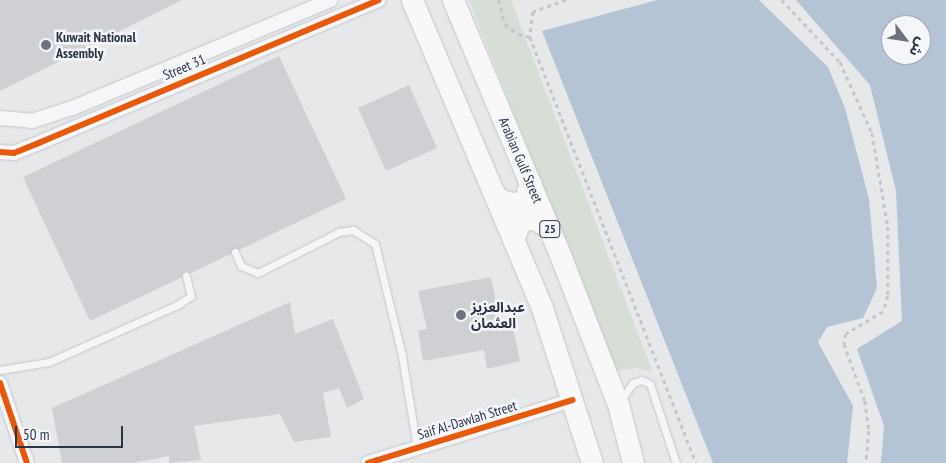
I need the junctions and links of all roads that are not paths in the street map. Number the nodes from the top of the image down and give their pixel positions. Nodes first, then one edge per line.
1 (331, 0) edge
2 (378, 0) edge
3 (412, 0) edge
4 (453, 0) edge
5 (256, 31) junction
6 (263, 47) junction
7 (0, 118) edge
8 (32, 121) junction
9 (41, 142) junction
10 (0, 152) edge
11 (531, 183) junction
12 (493, 191) junction
13 (549, 228) junction
14 (513, 240) junction
15 (235, 252) dead end
16 (186, 276) dead end
17 (0, 370) edge
18 (0, 383) edge
19 (573, 400) junction
20 (618, 404) junction
21 (417, 448) junction
22 (27, 463) edge
23 (368, 463) edge
24 (592, 463) edge
25 (633, 463) edge
26 (676, 463) edge

1 - 5 street, Street 31
2 - 6 street, Street 31
3 - 12 main road
4 - 11 main road, Arabian Gulf Street / 25
5 - 6 street
5 - 8 street, Street 31
6 - 9 street, Street 31
7 - 8 street, Street 31
8 - 9 street
9 - 10 street, Street 31
11 - 12 main road
11 - 13 main road, Arabian Gulf Street / 25
12 - 14 main road
13 - 14 main road
13 - 20 main road, Arabian Gulf Street / 25
14 - 19 main road
15 - 21 lane
16 - 17 lane
18 - 22 street
19 - 21 street, Saif Al-Dawlah Street
19 - 24 main road
20 - 25 main road, Arabian Gulf Street / 25
20 - 26 lane
21 - 23 street, Saif Al-Dawlah Street

